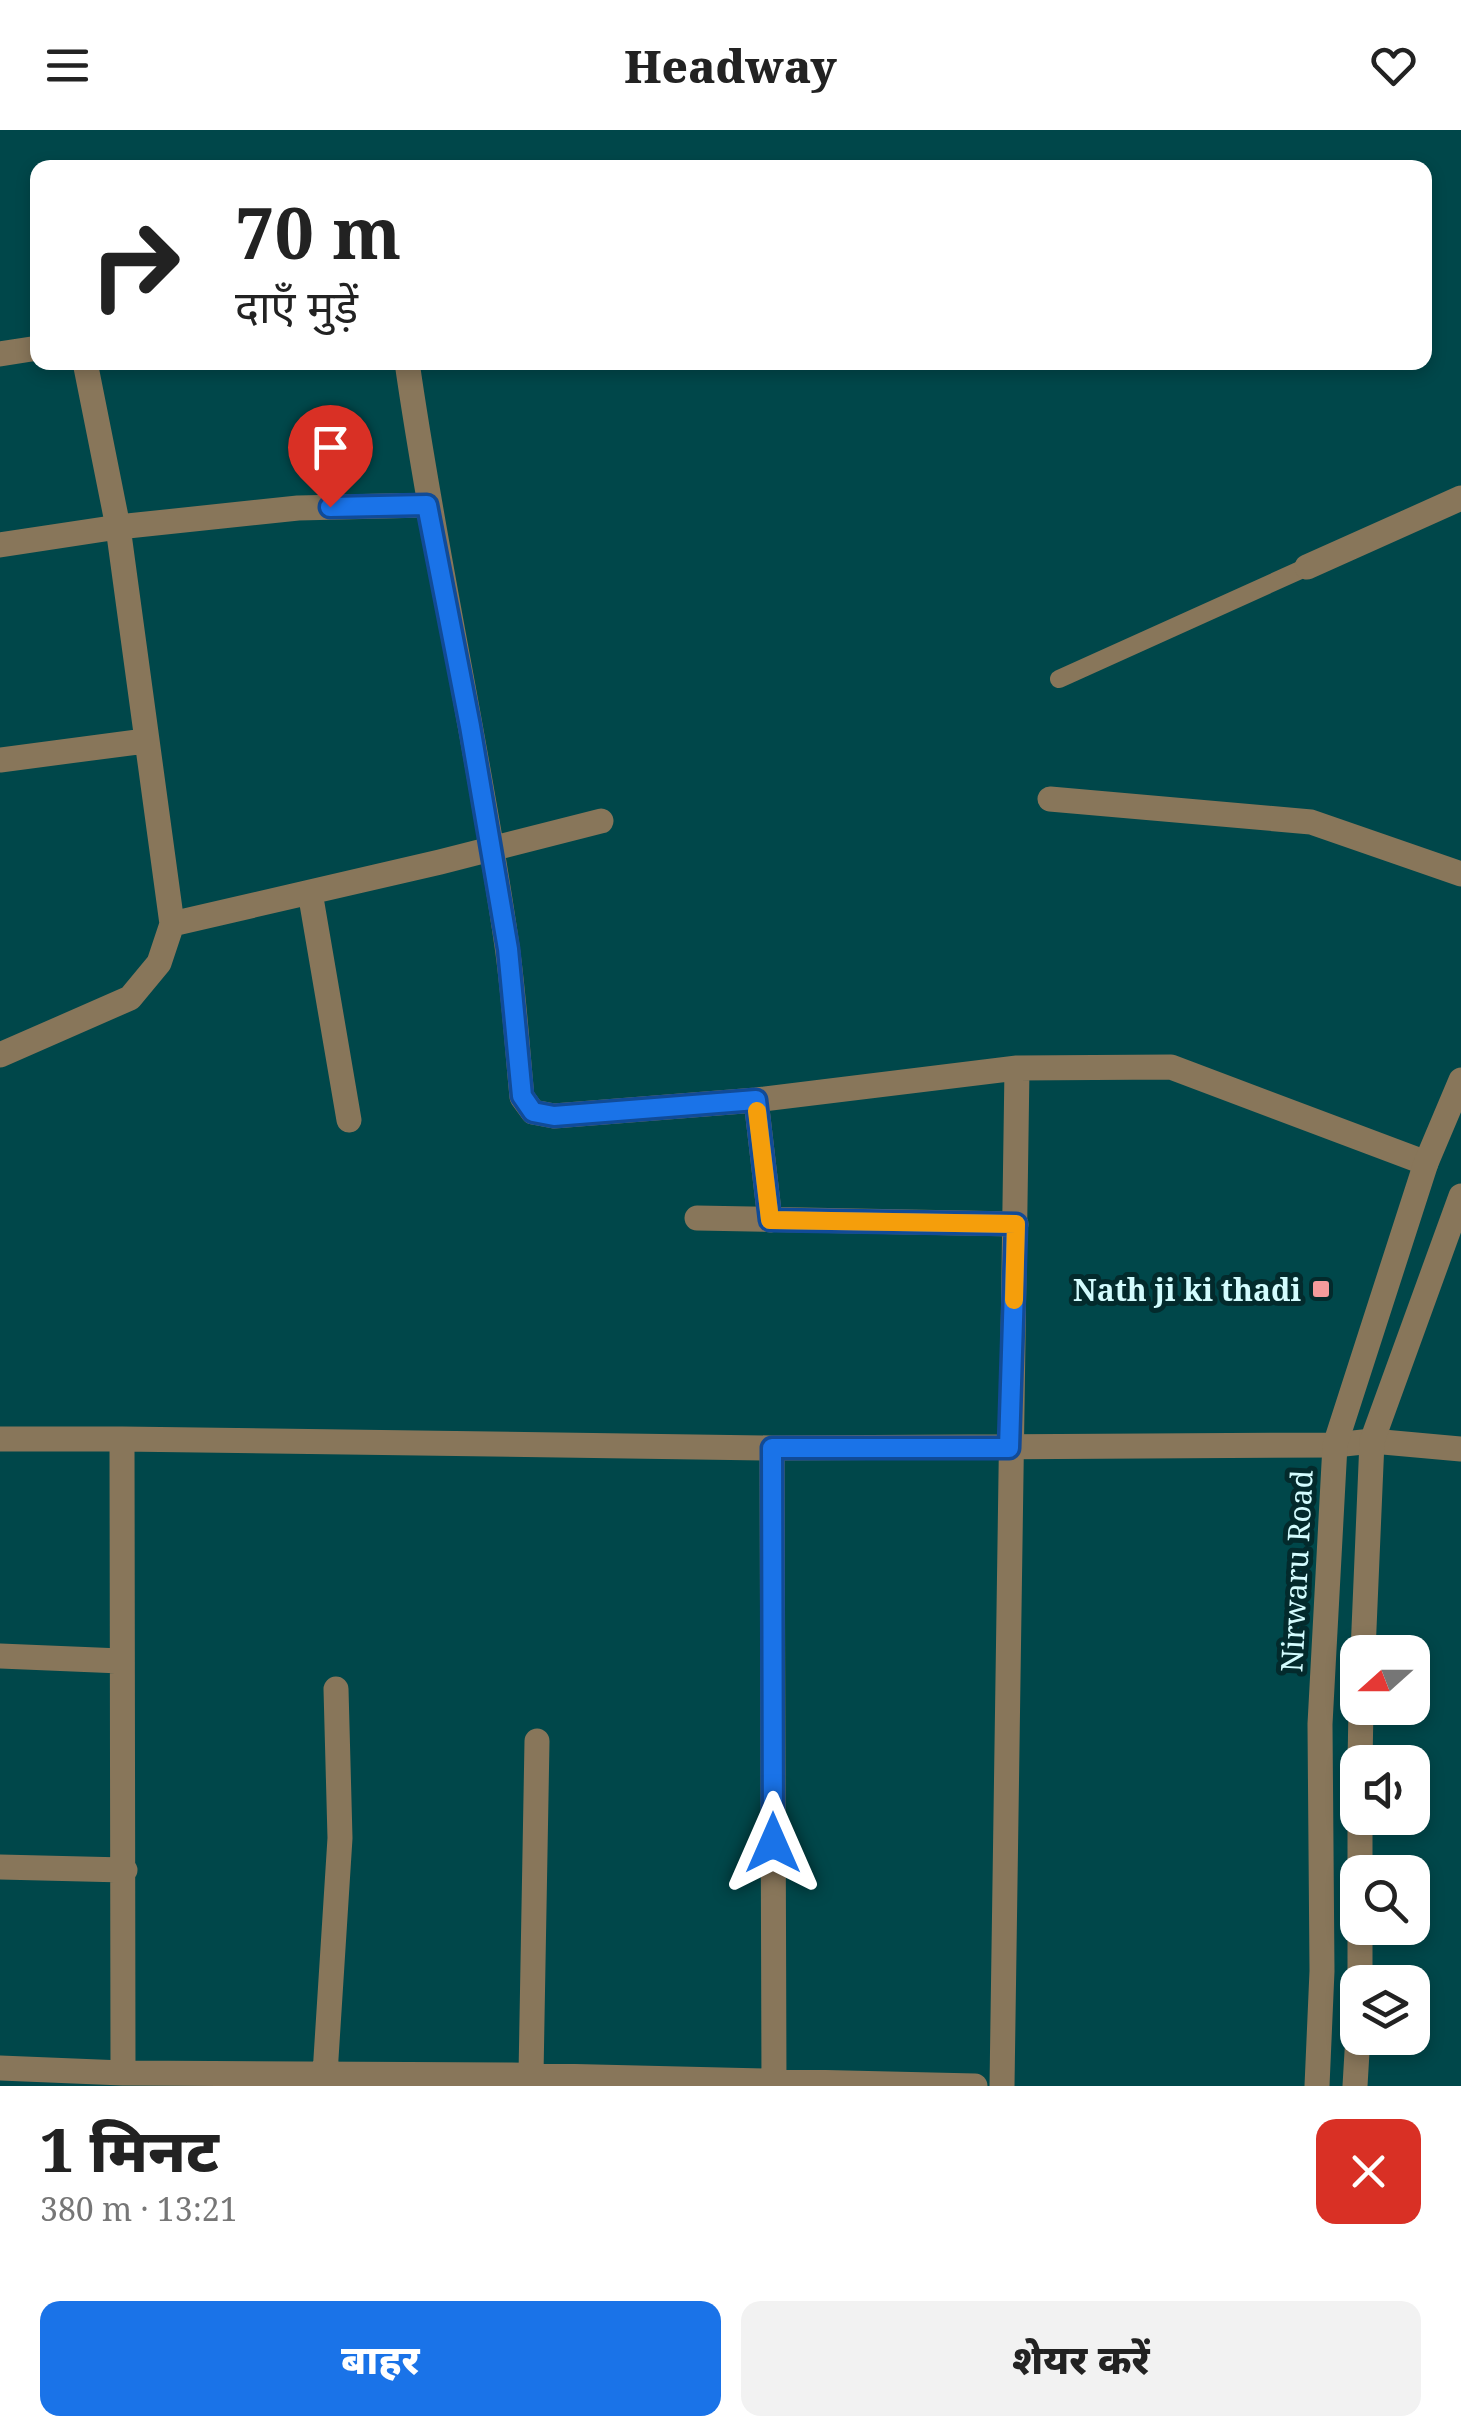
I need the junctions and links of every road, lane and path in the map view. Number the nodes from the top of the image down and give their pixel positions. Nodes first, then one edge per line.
1 (30, 349) edge
2 (0, 354) edge
3 (87, 370) edge
4 (408, 370) edge
5 (1461, 498) edge
6 (427, 505) junction
7 (118, 527) junction
8 (0, 545) edge
9 (1307, 568) joint
10 (1060, 679) dead end
11 (145, 740) junction
12 (0, 760) edge
13 (1050, 799) dead end
14 (601, 821) dead end
15 (491, 849) junction
16 (1461, 874) edge
17 (310, 892) junction
18 (172, 924) junction
19 (0, 1054) edge
20 (1017, 1068) junction
21 (1461, 1080) edge
22 (756, 1100) junction
23 (349, 1120) dead end
24 (1426, 1162) junction
25 (1461, 1196) edge
26 (697, 1218) dead end
27 (770, 1220) junction
28 (1016, 1224) junction
29 (0, 1439) edge
30 (122, 1439) junction
31 (1372, 1441) junction
32 (1335, 1445) junction
33 (772, 1448) junction
34 (1009, 1448) junction
35 (1461, 1448) edge
36 (1364, 1635) edge
37 (0, 1656) edge
38 (120, 1661) junction
39 (336, 1689) dead end
40 (536, 1741) dead end
41 (0, 1867) edge
42 (125, 1870) junction
43 (1357, 2055) edge
44 (0, 2068) edge
45 (123, 2073) junction
46 (325, 2074) junction
47 (531, 2076) junction
48 (774, 2083) edge
49 (975, 2086) edge
50 (1002, 2086) edge
51 (1318, 2086) edge
52 (1355, 2086) edge

1 - 2 street
3 - 7 street
4 - 6 street
5 - 9 street
6 - 7 street
6 - 15 street
7 - 8 street
7 - 11 street
9 - 10 lane
11 - 12 street
11 - 18 street
13 - 16 street
14 - 15 street
15 - 17 street
15 - 22 street
17 - 18 street
17 - 23 street
18 - 19 street
20 - 22 street
20 - 24 street
20 - 28 street
21 - 24 street, Nirwaru Road
22 - 27 street
24 - 32 street, Nirwaru Road
25 - 31 street
26 - 27 street
27 - 28 street
28 - 34 street
29 - 30 street
30 - 33 street
30 - 38 street
31 - 32 street
31 - 35 street
31 - 36 street
32 - 34 street
32 - 51 street, Nirwaru Road
33 - 34 street
33 - 48 street
34 - 50 street
37 - 38 street
38 - 42 street
39 - 46 street
40 - 47 street
41 - 42 street
42 - 45 street
43 - 52 street
44 - 45 street
45 - 46 street
46 - 47 street
47 - 48 street
48 - 49 street

